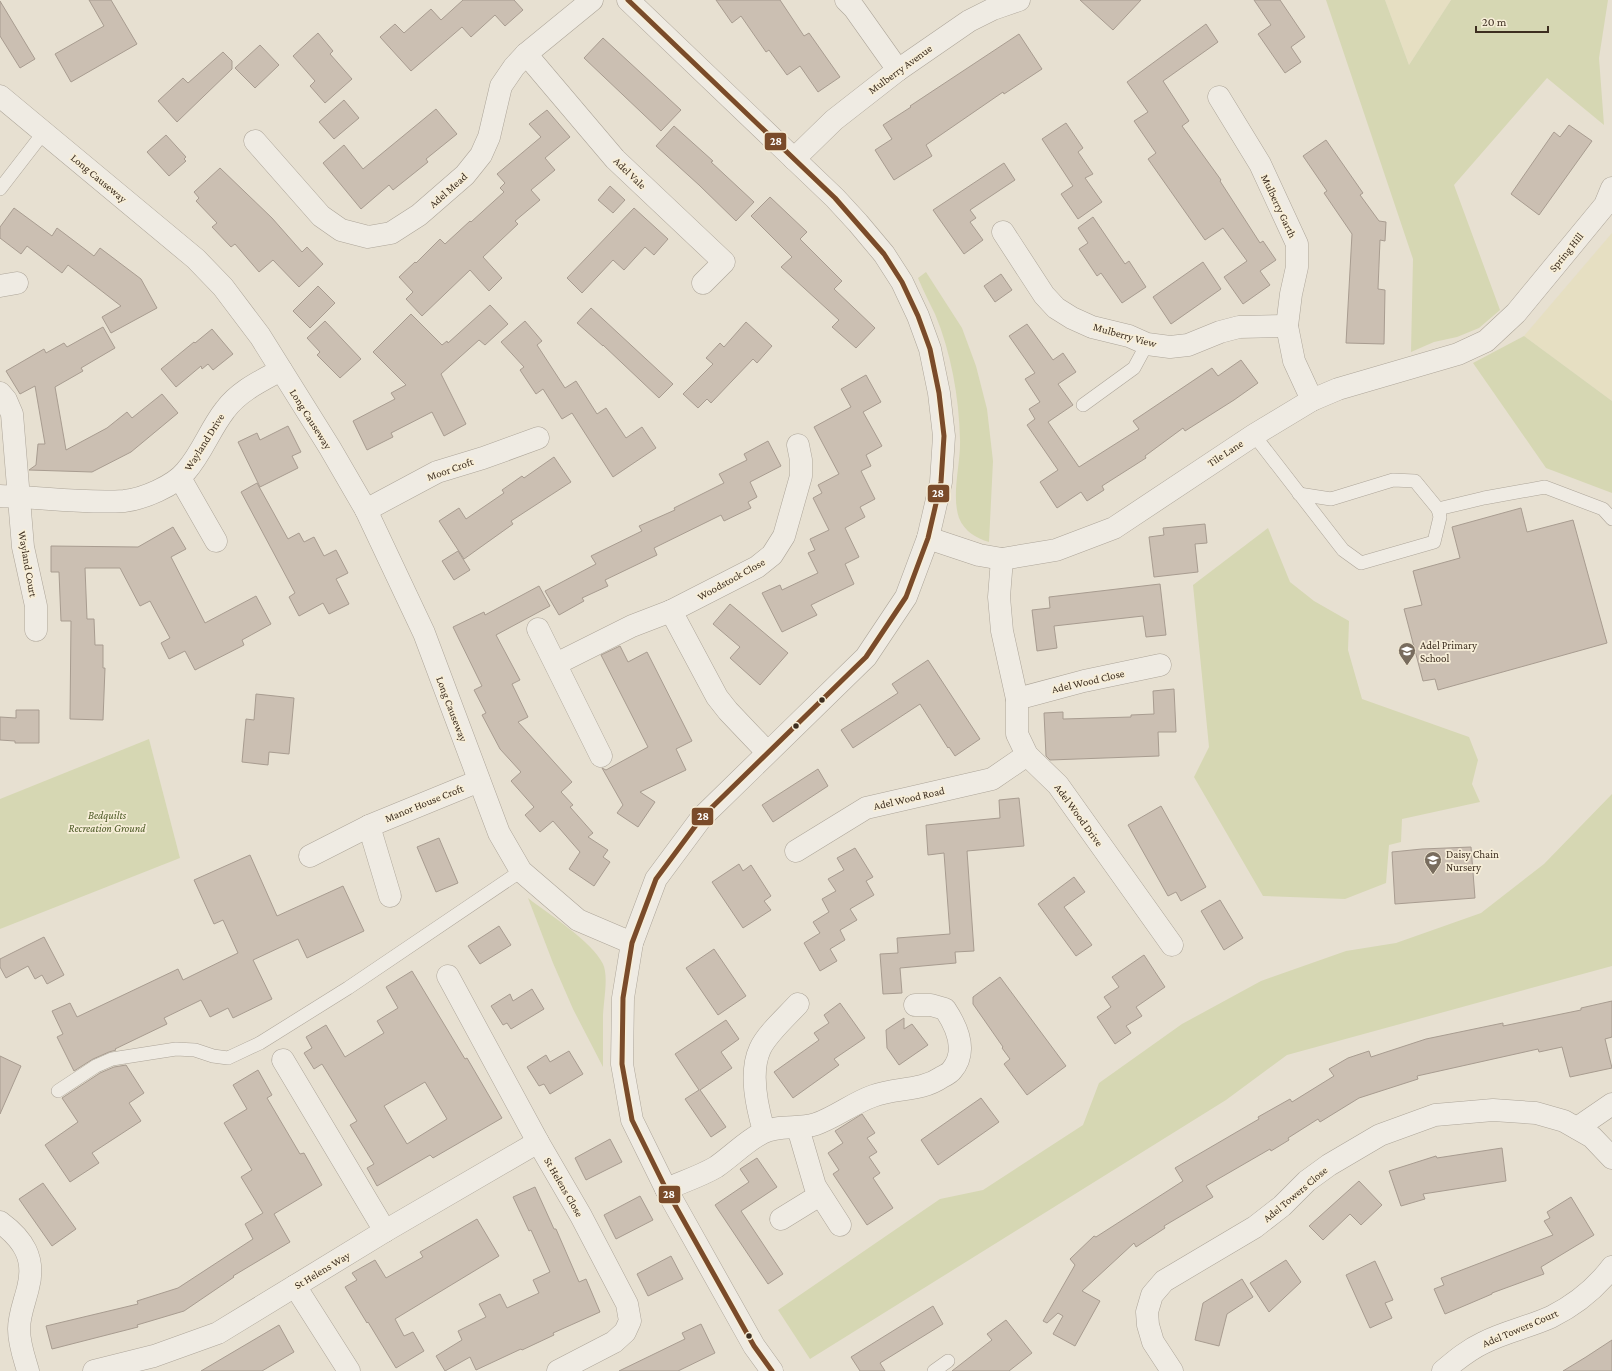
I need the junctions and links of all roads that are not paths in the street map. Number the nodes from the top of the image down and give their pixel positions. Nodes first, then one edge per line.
1 (592, 0) edge
2 (628, 0) edge
3 (846, 0) edge
4 (1019, 0) edge
5 (526, 54) junction
6 (898, 70) junction
7 (0, 96) edge
8 (1219, 97) dead end
9 (44, 132) junction
10 (255, 141) dead end
11 (794, 159) junction
12 (1612, 188) edge
13 (0, 189) edge
14 (1003, 232) dead end
15 (703, 283) dead end
16 (1516, 313) joint
17 (1287, 326) junction
18 (1147, 344) junction
19 (281, 370) junction
20 (0, 393) edge
21 (1312, 400) junction
22 (1083, 405) dead end
23 (1254, 435) junction
24 (538, 438) dead end
25 (798, 445) dead end
26 (180, 478) junction
27 (1299, 494) junction
28 (10, 496) edge
29 (1438, 509) junction
30 (366, 510) junction
31 (1612, 519) edge
32 (928, 538) junction
33 (216, 541) dead end
34 (1002, 559) junction
35 (671, 611) junction
36 (538, 629) dead end
37 (36, 630) dead end
38 (556, 664) junction
39 (1160, 665) dead end
40 (1017, 699) junction
41 (767, 752) junction
42 (1027, 755) junction
43 (601, 756) dead end
44 (480, 780) junction
45 (369, 826) junction
46 (796, 851) dead end
47 (310, 856) dead end
48 (521, 871) junction
49 (390, 896) dead end
50 (632, 943) junction
51 (1172, 945) dead end
52 (448, 976) dead end
53 (798, 1004) dead end
54 (915, 1005) dead end
55 (283, 1060) dead end
56 (58, 1091) dead end
57 (1612, 1104) edge
58 (798, 1128) junction
59 (1577, 1128) junction
60 (764, 1132) junction
61 (538, 1142) junction
62 (1612, 1158) edge
63 (666, 1189) junction
64 (820, 1195) junction
65 (781, 1219) dead end
66 (0, 1222) edge
67 (840, 1225) dead end
68 (385, 1232) junction
69 (1612, 1267) edge
70 (295, 1286) junction
71 (948, 1361) dead end
72 (156, 1363) edge
73 (28, 1371) edge
74 (94, 1371) edge
75 (349, 1371) edge
76 (558, 1371) edge
77 (772, 1371) edge
78 (934, 1371) edge
79 (1172, 1371) edge
80 (1443, 1371) edge

1 - 5 street, Adel Mead
2 - 11 street
3 - 6 street
4 - 6 street, Mulberry Avenue
5 - 10 street, Adel Mead
5 - 15 street, Adel Vale
6 - 11 street, Mulberry Avenue
7 - 9 street, Long Causeway
8 - 17 street, Mulberry Garth
9 - 13 lane
9 - 19 street, Long Causeway
11 - 32 street
12 - 16 street, Spring Hill
14 - 18 street, Mulberry View
16 - 21 street, Tile Lane
17 - 18 street, Mulberry View
17 - 21 street, Mulberry Garth
18 - 22 lane
19 - 26 street, Wayland Drive
19 - 30 street, Long Causeway
20 - 28 street, Wayland Court
21 - 23 street, Tile Lane
23 - 27 lane
23 - 34 street, Tile Lane
24 - 30 street, Moor Croft
25 - 35 street, Woodstock Close
26 - 28 street, Wayland Drive
26 - 33 street
27 - 29 lane
27 - 29 lane
28 - 37 street, Wayland Court
29 - 31 lane
30 - 44 street, Long Causeway
32 - 34 street, Tile Lane
32 - 41 street
34 - 40 street, Adel Wood Drive
35 - 38 street, Woodstock Close
35 - 41 street
36 - 38 street
38 - 43 street
39 - 40 street, Adel Wood Close
40 - 42 street, Adel Wood Drive
41 - 50 street
42 - 46 street, Adel Wood Road
42 - 51 street, Adel Wood Drive
44 - 45 street, Manor House Croft
44 - 48 street, Long Causeway
45 - 47 street, Manor House Croft
45 - 49 street
48 - 50 street, Long Causeway
48 - 56 lane
50 - 63 street
52 - 61 street, St Helens Close
53 - 60 street
54 - 58 street
55 - 68 street
57 - 59 street
58 - 60 street
58 - 64 street
59 - 62 street, Adel Towers Close
59 - 79 street, Adel Towers Close
60 - 63 street
61 - 68 street, St Helens Way
61 - 76 street, St Helens Close
63 - 77 street
64 - 65 street
64 - 67 street
66 - 73 street
68 - 70 street, St Helens Way
69 - 80 street, Adel Towers Court
70 - 72 street, St Helens Way
70 - 75 street
71 - 78 lane
72 - 74 street, St Helens Way

